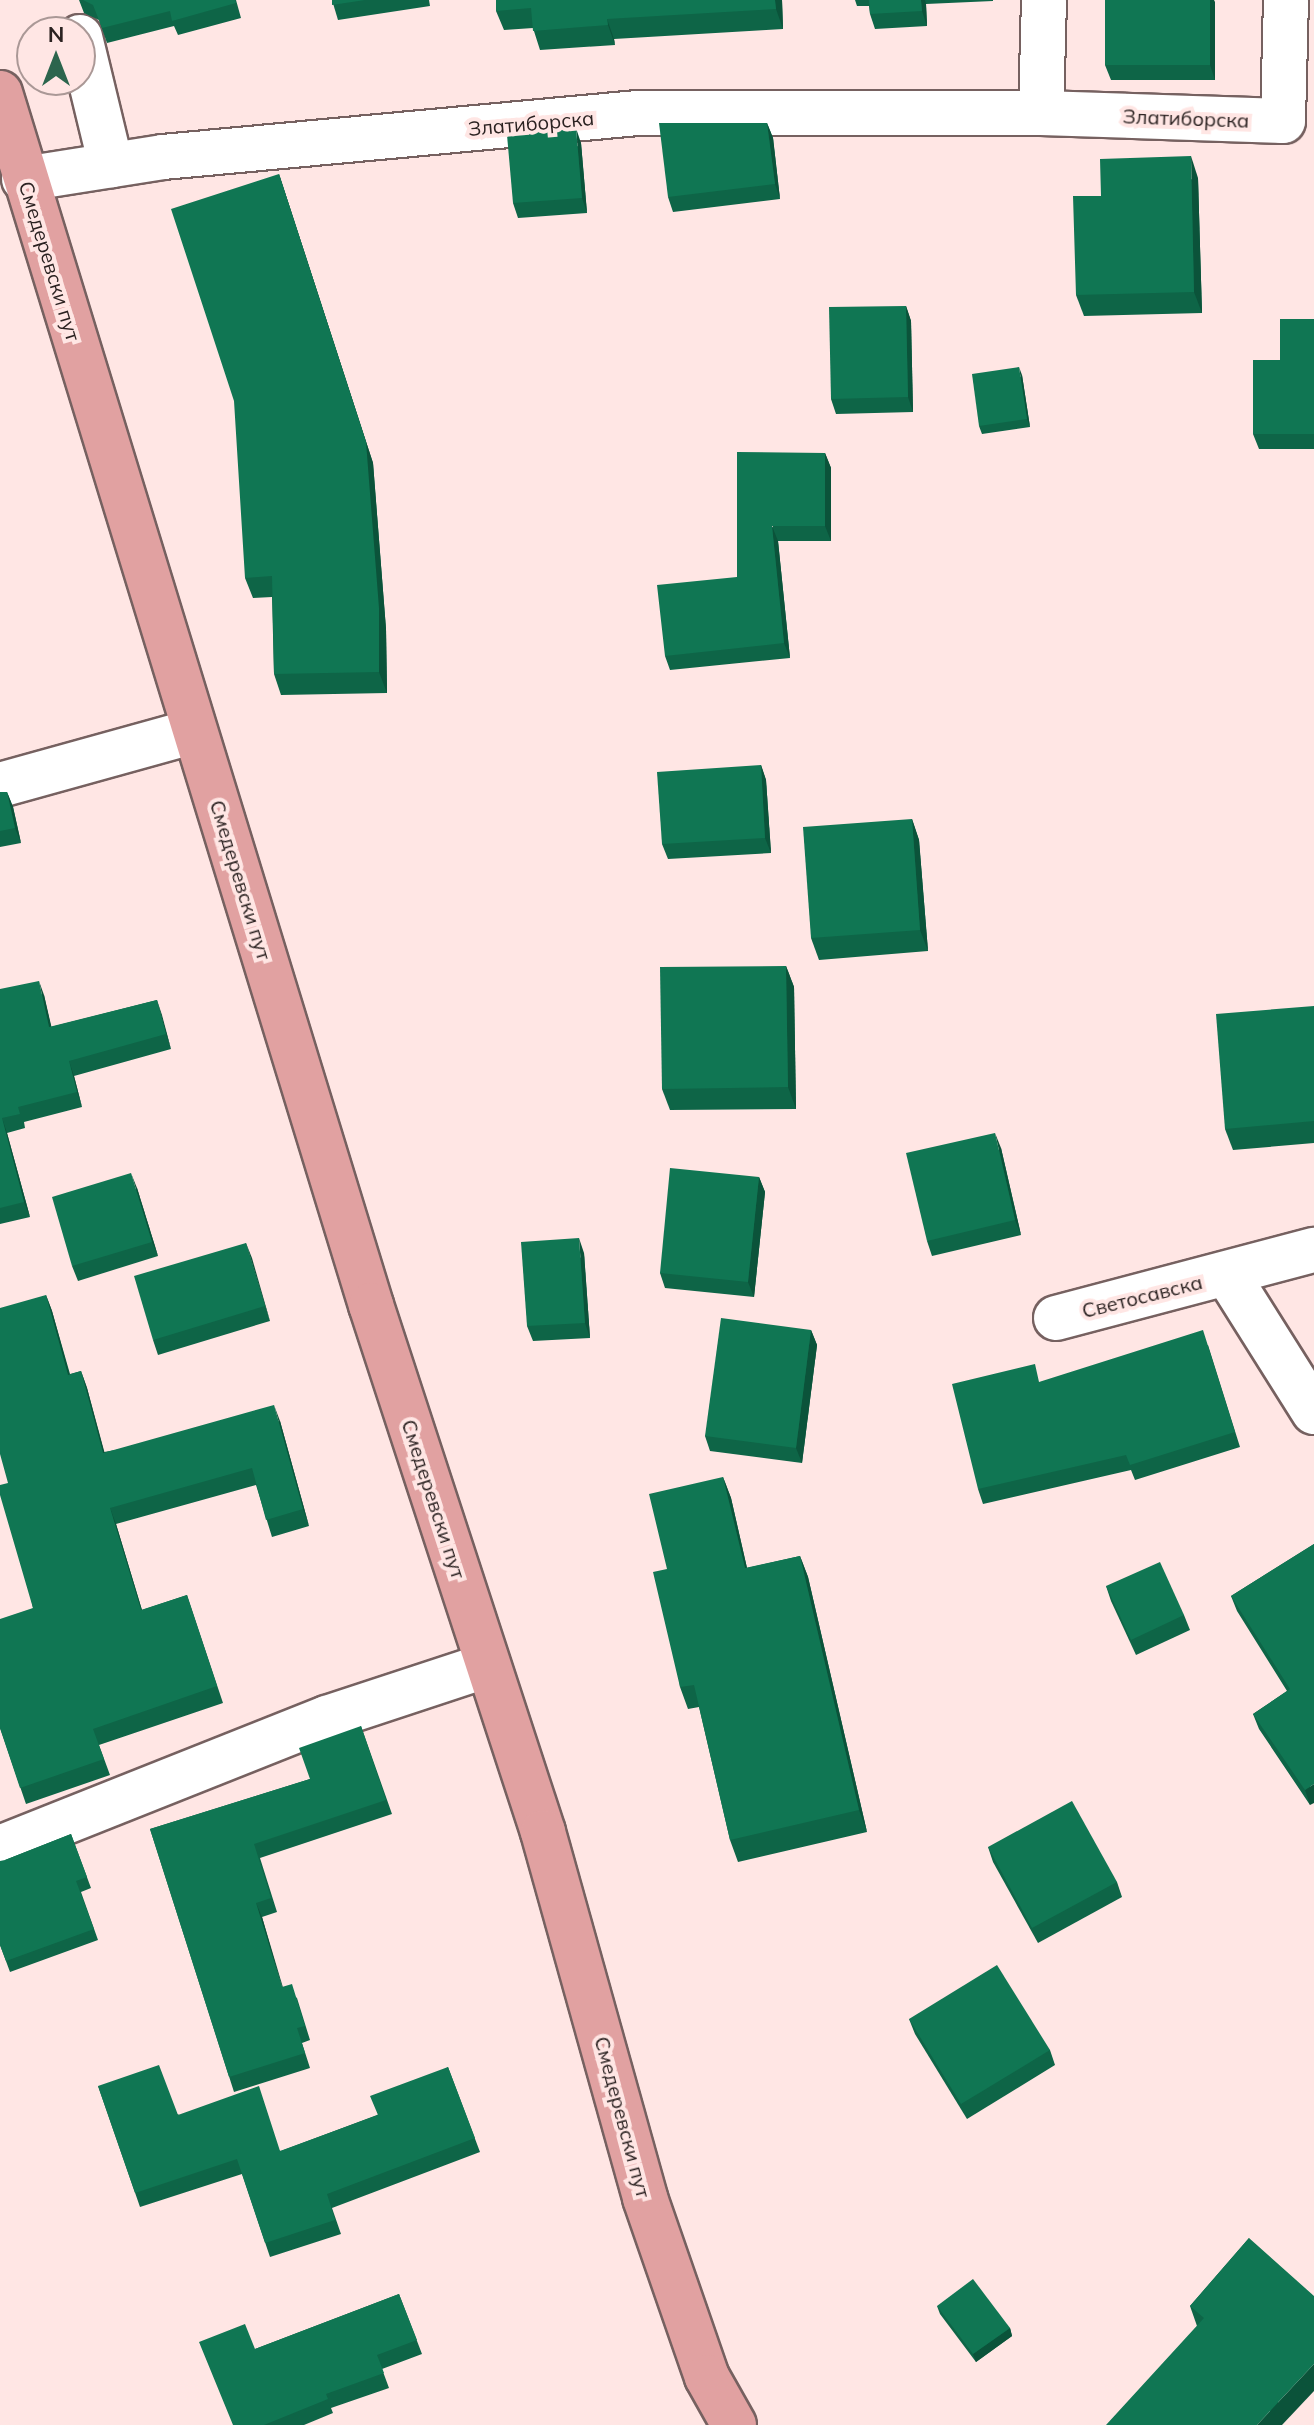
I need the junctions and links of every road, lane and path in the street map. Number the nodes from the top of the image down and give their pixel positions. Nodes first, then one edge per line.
1 (1044, 0) edge
2 (1286, 0) edge
3 (0, 93) edge
4 (94, 96) edge
5 (1041, 113) junction
6 (111, 165) junction
7 (24, 179) junction
8 (195, 731) junction
9 (0, 785) edge
10 (1314, 1250) edge
11 (1227, 1274) junction
12 (1056, 1318) dead end
13 (1314, 1412) edge
14 (488, 1665) junction
15 (1, 1845) edge
16 (734, 2425) edge

1 - 5 street
2 - 5 street, Златиборска
3 - 7 main road, Смедеревски пут
4 - 6 street
5 - 6 street, Златиборска
6 - 7 street, Златиборска
7 - 8 main road, Смедеревски пут
8 - 9 street
8 - 14 main road, Смедеревски пут
10 - 11 street, Светосавска
11 - 12 street, Светосавска
11 - 13 street, Светосавска
14 - 15 street
14 - 16 main road, Смедеревски пут

